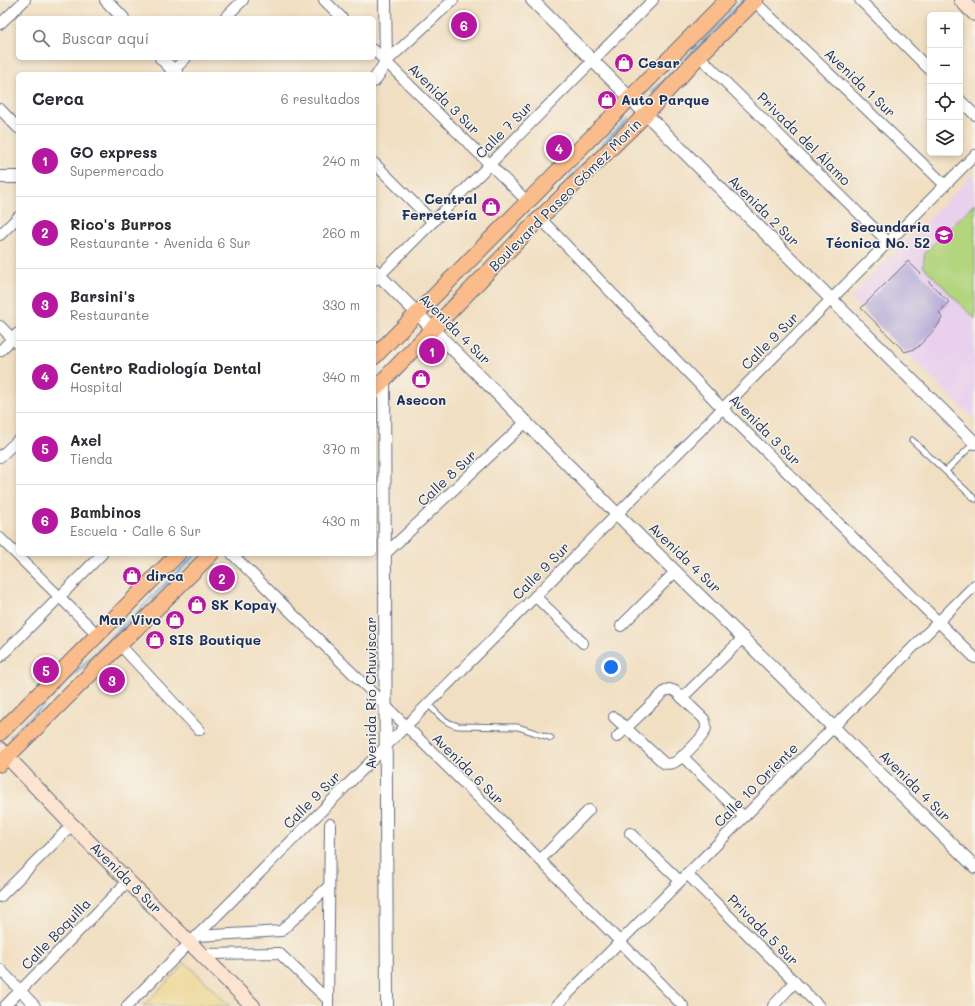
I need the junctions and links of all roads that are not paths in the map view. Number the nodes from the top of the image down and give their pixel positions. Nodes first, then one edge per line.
1 (25, 0) edge
2 (106, 0) edge
3 (243, 0) edge
4 (324, 0) edge
5 (386, 0) edge
6 (453, 0) edge
7 (532, 0) edge
8 (653, 0) edge
9 (727, 0) edge
10 (860, 0) edge
11 (961, 0) edge
12 (755, 1) edge
13 (975, 14) edge
14 (121, 16) edge
15 (227, 16) edge
16 (340, 16) edge
17 (0, 24) edge
18 (376, 52) edge
19 (699, 56) junction
20 (163, 60) edge
21 (184, 60) edge
22 (593, 61) junction
23 (386, 62) junction
24 (927, 67) edge
25 (172, 72) edge
26 (174, 72) edge
27 (376, 77) edge
28 (630, 98) junction
29 (963, 103) edge
30 (0, 109) edge
31 (646, 114) junction
32 (975, 115) edge
33 (16, 126) edge
34 (975, 155) edge
35 (490, 164) junction
36 (376, 165) edge
37 (16, 176) edge
38 (0, 177) edge
39 (945, 185) junction
40 (528, 202) junction
41 (540, 218) junction
42 (16, 219) edge
43 (433, 222) junction
44 (0, 235) edge
45 (888, 242) junction
46 (376, 275) edge
47 (831, 299) junction
48 (418, 313) junction
49 (0, 326) edge
50 (434, 329) junction
51 (16, 338) edge
52 (393, 338) junction
53 (0, 351) edge
54 (376, 355) edge
55 (379, 385) edge
56 (722, 408) junction
57 (527, 421) junction
58 (912, 440) dead end
59 (16, 442) edge
60 (975, 443) edge
61 (0, 457) edge
62 (946, 471) junction
63 (975, 499) edge
64 (617, 514) junction
65 (0, 538) edge
66 (16, 554) edge
67 (385, 554) junction
68 (18, 556) edge
69 (100, 556) edge
70 (176, 556) edge
71 (210, 556) edge
72 (234, 556) edge
73 (676, 571) junction
74 (975, 585) edge
75 (535, 596) junction
76 (59, 597) junction
77 (938, 622) junction
78 (621, 626) dead end
79 (98, 635) junction
80 (744, 637) junction
81 (583, 643) dead end
82 (120, 645) junction
83 (2, 652) edge
84 (975, 658) edge
85 (682, 698) junction
86 (428, 704) junction
87 (386, 706) junction
88 (614, 717) dead end
89 (406, 726) junction
90 (834, 726) junction
91 (626, 728) junction
92 (200, 730) dead end
93 (0, 733) edge
94 (618, 737) dead end
95 (551, 738) dead end
96 (386, 746) junction
97 (2, 756) edge
98 (682, 756) junction
99 (589, 810) dead end
100 (744, 817) junction
101 (330, 824) dead end
102 (72, 825) junction
103 (630, 833) dead end
104 (540, 860) junction
105 (975, 867) edge
106 (684, 878) junction
107 (128, 881) junction
108 (329, 886) junction
109 (0, 897) edge
110 (193, 939) junction
111 (620, 942) junction
112 (202, 954) junction
113 (0, 969) edge
114 (795, 982) junction
115 (20, 991) junction
116 (328, 1003) edge
117 (5, 1006) edge
118 (35, 1006) edge
119 (127, 1006) edge
120 (253, 1006) edge
121 (387, 1006) edge
122 (556, 1006) edge
123 (682, 1006) edge
124 (773, 1006) edge
125 (819, 1006) edge

1 - 17 street
2 - 14 street
3 - 15 street
4 - 16 street
5 - 23 street
6 - 23 street
7 - 22 street, Avenida 2 Sur
8 - 22 street, Calle 7 Sur
9 - 28 main road, Boulevard Paseo Gómez Morín
10 - 24 street
11 - 13 main road
12 - 19 main road, Boulevard Paseo Gómez Morín
12 - 39 street, Avenida 1 Sur
18 - 23 street, Avenida 3 Sur
19 - 31 main road, Boulevard Paseo Gómez Morín
19 - 45 street, Privada del Álamo
20 - 25 street
21 - 26 street
22 - 28 street, Avenida 2 Sur
22 - 35 street, Calle 7 Sur
23 - 27 street
23 - 35 street, Avenida 3 Sur
28 - 31 street, Avenida 2 Sur
28 - 40 main road, Boulevard Paseo Gómez Morín
29 - 32 street
30 - 33 street
31 - 41 main road, Boulevard Paseo Gómez Morín
31 - 47 street, Avenida 2 Sur
34 - 39 street, Calle 9 Sur
35 - 40 street, Avenida 3 Sur
35 - 43 street, Calle 7 Sur
36 - 43 street
37 - 38 street
39 - 45 street, Calle 9 Sur
40 - 48 main road, Boulevard Paseo Gómez Morín
41 - 50 main road, Boulevard Paseo Gómez Morín
41 - 56 street, Avenida 3 Sur
42 - 44 street
43 - 46 street, Calle 7 Sur
45 - 47 street, Calle 9 Sur
46 - 48 street, Avenida 4 Sur
47 - 56 street, Calle 9 Sur
47 - 60 street, Avenida 2 Sur
48 - 50 street, Avenida 4 Sur
48 - 52 main road, Boulevard Paseo Gómez Morín
49 - 51 street
50 - 55 main road, Boulevard Paseo Gómez Morín
50 - 57 street, Avenida 4 Sur
51 - 53 street
52 - 54 main road, Boulevard Paseo Gómez Morín
52 - 55 main road
55 - 67 street, Avenida Río Chuviscar
56 - 64 street, Calle 9 Sur
56 - 77 street, Avenida 3 Sur
57 - 64 street, Avenida 4 Sur
57 - 67 street, Calle 8 Sur
58 - 62 lane
59 - 61 street
60 - 62 lane
62 - 63 lane
64 - 73 street, Avenida 4 Sur
64 - 75 street, Calle 9 Sur
65 - 66 street
67 - 87 street, Avenida Río Chuviscar
68 - 76 street
69 - 76 street
70 - 79 main road
71 - 82 main road
72 - 87 street, Avenida 6 Sur
73 - 78 street
73 - 80 street, Avenida 4 Sur
74 - 77 street, Calle 10 Oriente
75 - 81 street
75 - 86 street, Calle 9 Sur
76 - 79 street
76 - 83 street
77 - 84 street, Avenida 3 Sur
77 - 90 street, Calle 10 Oriente
79 - 93 main road
80 - 85 street
80 - 90 street, Avenida 4 Sur
82 - 92 street
82 - 97 main road
85 - 91 street
85 - 98 street
86 - 89 street, Calle 9 Sur
86 - 95 lane
87 - 89 street, Avenida 6 Sur
87 - 96 street, Avenida Río Chuviscar
88 - 91 street
89 - 96 street, Calle 9 Sur
89 - 104 street, Avenida 6 Sur
90 - 100 street, Calle 10 Oriente
90 - 105 street, Avenida 4 Sur
91 - 94 street
91 - 98 street
96 - 110 street, Calle 9 Sur
96 - 121 street, Avenida Río Chuviscar
97 - 102 main road, Avenida 8 Sur
98 - 100 street
99 - 104 street
100 - 106 street, Calle 10 Oriente
101 - 108 street
102 - 107 main road, Avenida 8 Sur
102 - 109 street
103 - 106 street, Privada 5 Sur
104 - 111 street, Avenida 6 Sur
106 - 111 street, Calle 10 Oriente
106 - 114 street, Privada 5 Sur
107 - 110 main road, Avenida 8 Sur
107 - 115 street, Calle Boquilla
108 - 110 street
108 - 116 street
110 - 112 main road, Avenida 8 Sur
110 - 119 street, Calle 9 Sur
111 - 122 street, Calle 10 Oriente
111 - 123 street, Avenida 6 Sur
112 - 116 street
112 - 120 main road, Avenida 8 Sur
113 - 115 street
114 - 124 street
114 - 125 street, Privada 5 Sur
115 - 117 street, Calle Boquilla
115 - 118 street

